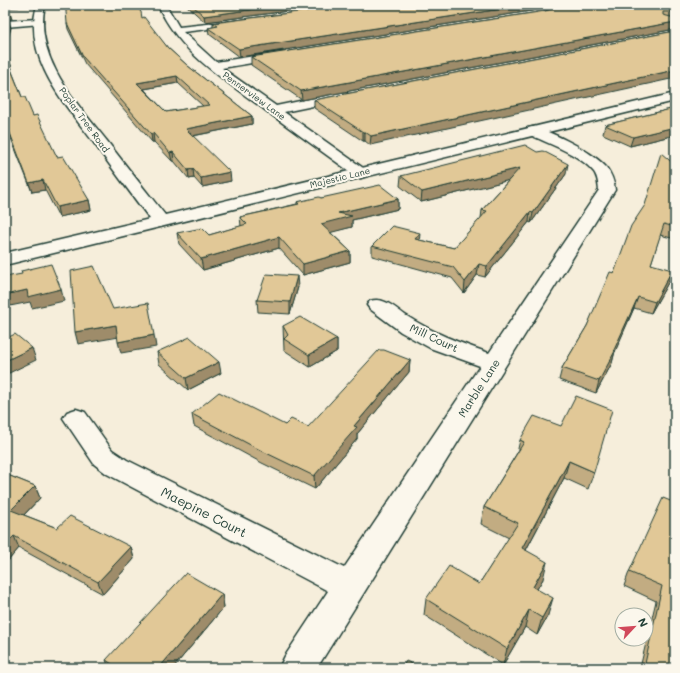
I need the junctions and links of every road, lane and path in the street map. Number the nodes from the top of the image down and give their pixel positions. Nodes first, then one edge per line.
1 (41, 5) edge
2 (162, 5) edge
3 (253, 20) edge
4 (38, 22) junction
5 (5, 24) edge
6 (177, 30) junction
7 (294, 52) edge
8 (213, 66) junction
9 (351, 95) edge
10 (675, 97) edge
11 (274, 110) junction
12 (534, 132) junction
13 (361, 173) junction
14 (162, 222) junction
15 (5, 259) edge
16 (377, 305) dead end
17 (495, 363) junction
18 (76, 418) dead end
19 (350, 587) junction
20 (297, 668) edge

1 - 4 street, Poplar Tree Road
2 - 6 street, Pennerview Lane
3 - 6 street
4 - 5 street
4 - 14 street, Poplar Tree Road
6 - 8 street, Pennerview Lane
7 - 8 street
8 - 11 street, Pennerview Lane
9 - 11 street
10 - 12 street, Majestic Lane
11 - 13 street, Pennerview Lane
12 - 13 street, Majestic Lane
12 - 17 street, Marble Lane
13 - 14 street, Majestic Lane
14 - 15 street, Majestic Lane
16 - 17 street, Mill Court
17 - 19 street, Marble Lane
18 - 19 street, Maepine Court
19 - 20 street, Marble Lane

